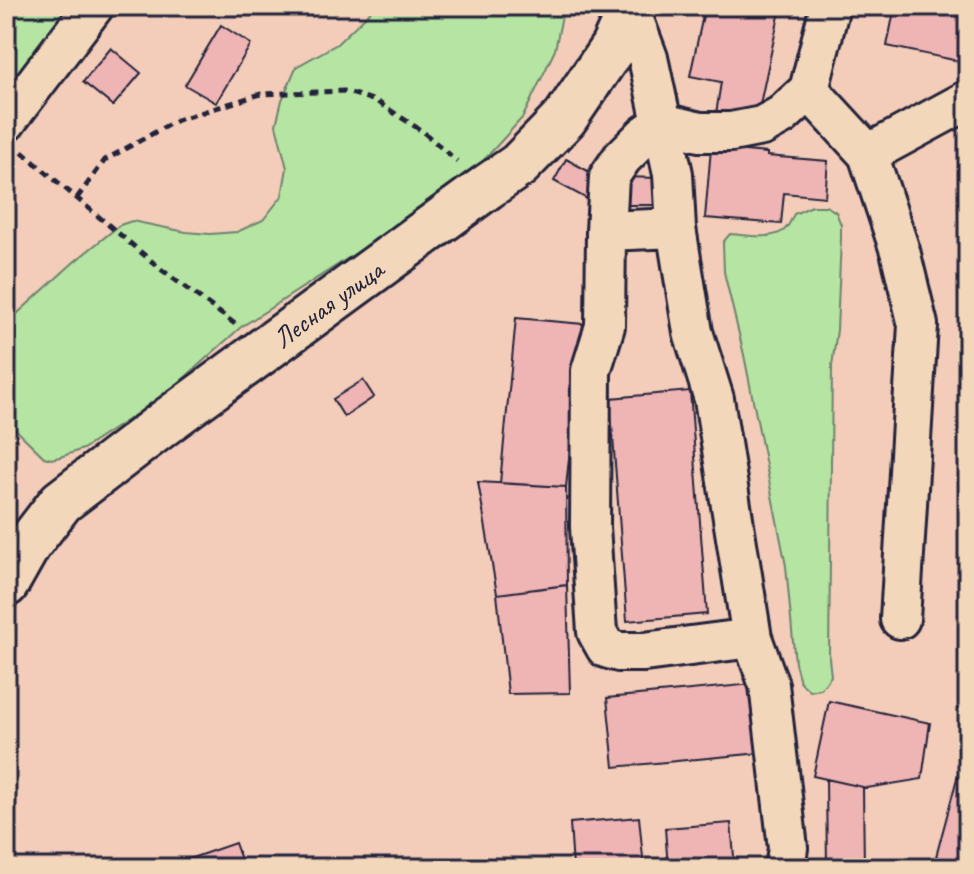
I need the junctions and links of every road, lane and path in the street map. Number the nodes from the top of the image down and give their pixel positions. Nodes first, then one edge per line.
1 (94, 6) edge
2 (830, 6) edge
3 (630, 8) edge
4 (809, 90) junction
5 (968, 100) edge
6 (662, 123) junction
7 (11, 135) edge
8 (868, 154) junction
9 (487, 187) junction
10 (77, 198) junction
11 (676, 228) junction
12 (606, 231) junction
13 (218, 311) dead end
14 (6, 584) edge
15 (900, 619) dead end
16 (752, 638) junction
17 (785, 868) edge

1 - 7 street
2 - 4 street
3 - 6 street
3 - 9 main road, Лесная улица
4 - 6 street
4 - 8 street
5 - 8 street
6 - 11 street
6 - 12 street
7 - 10 path
8 - 15 street
9 - 10 path
9 - 14 main road, Лесная улица
10 - 13 path
11 - 12 street
11 - 16 street
12 - 16 street
16 - 17 street

